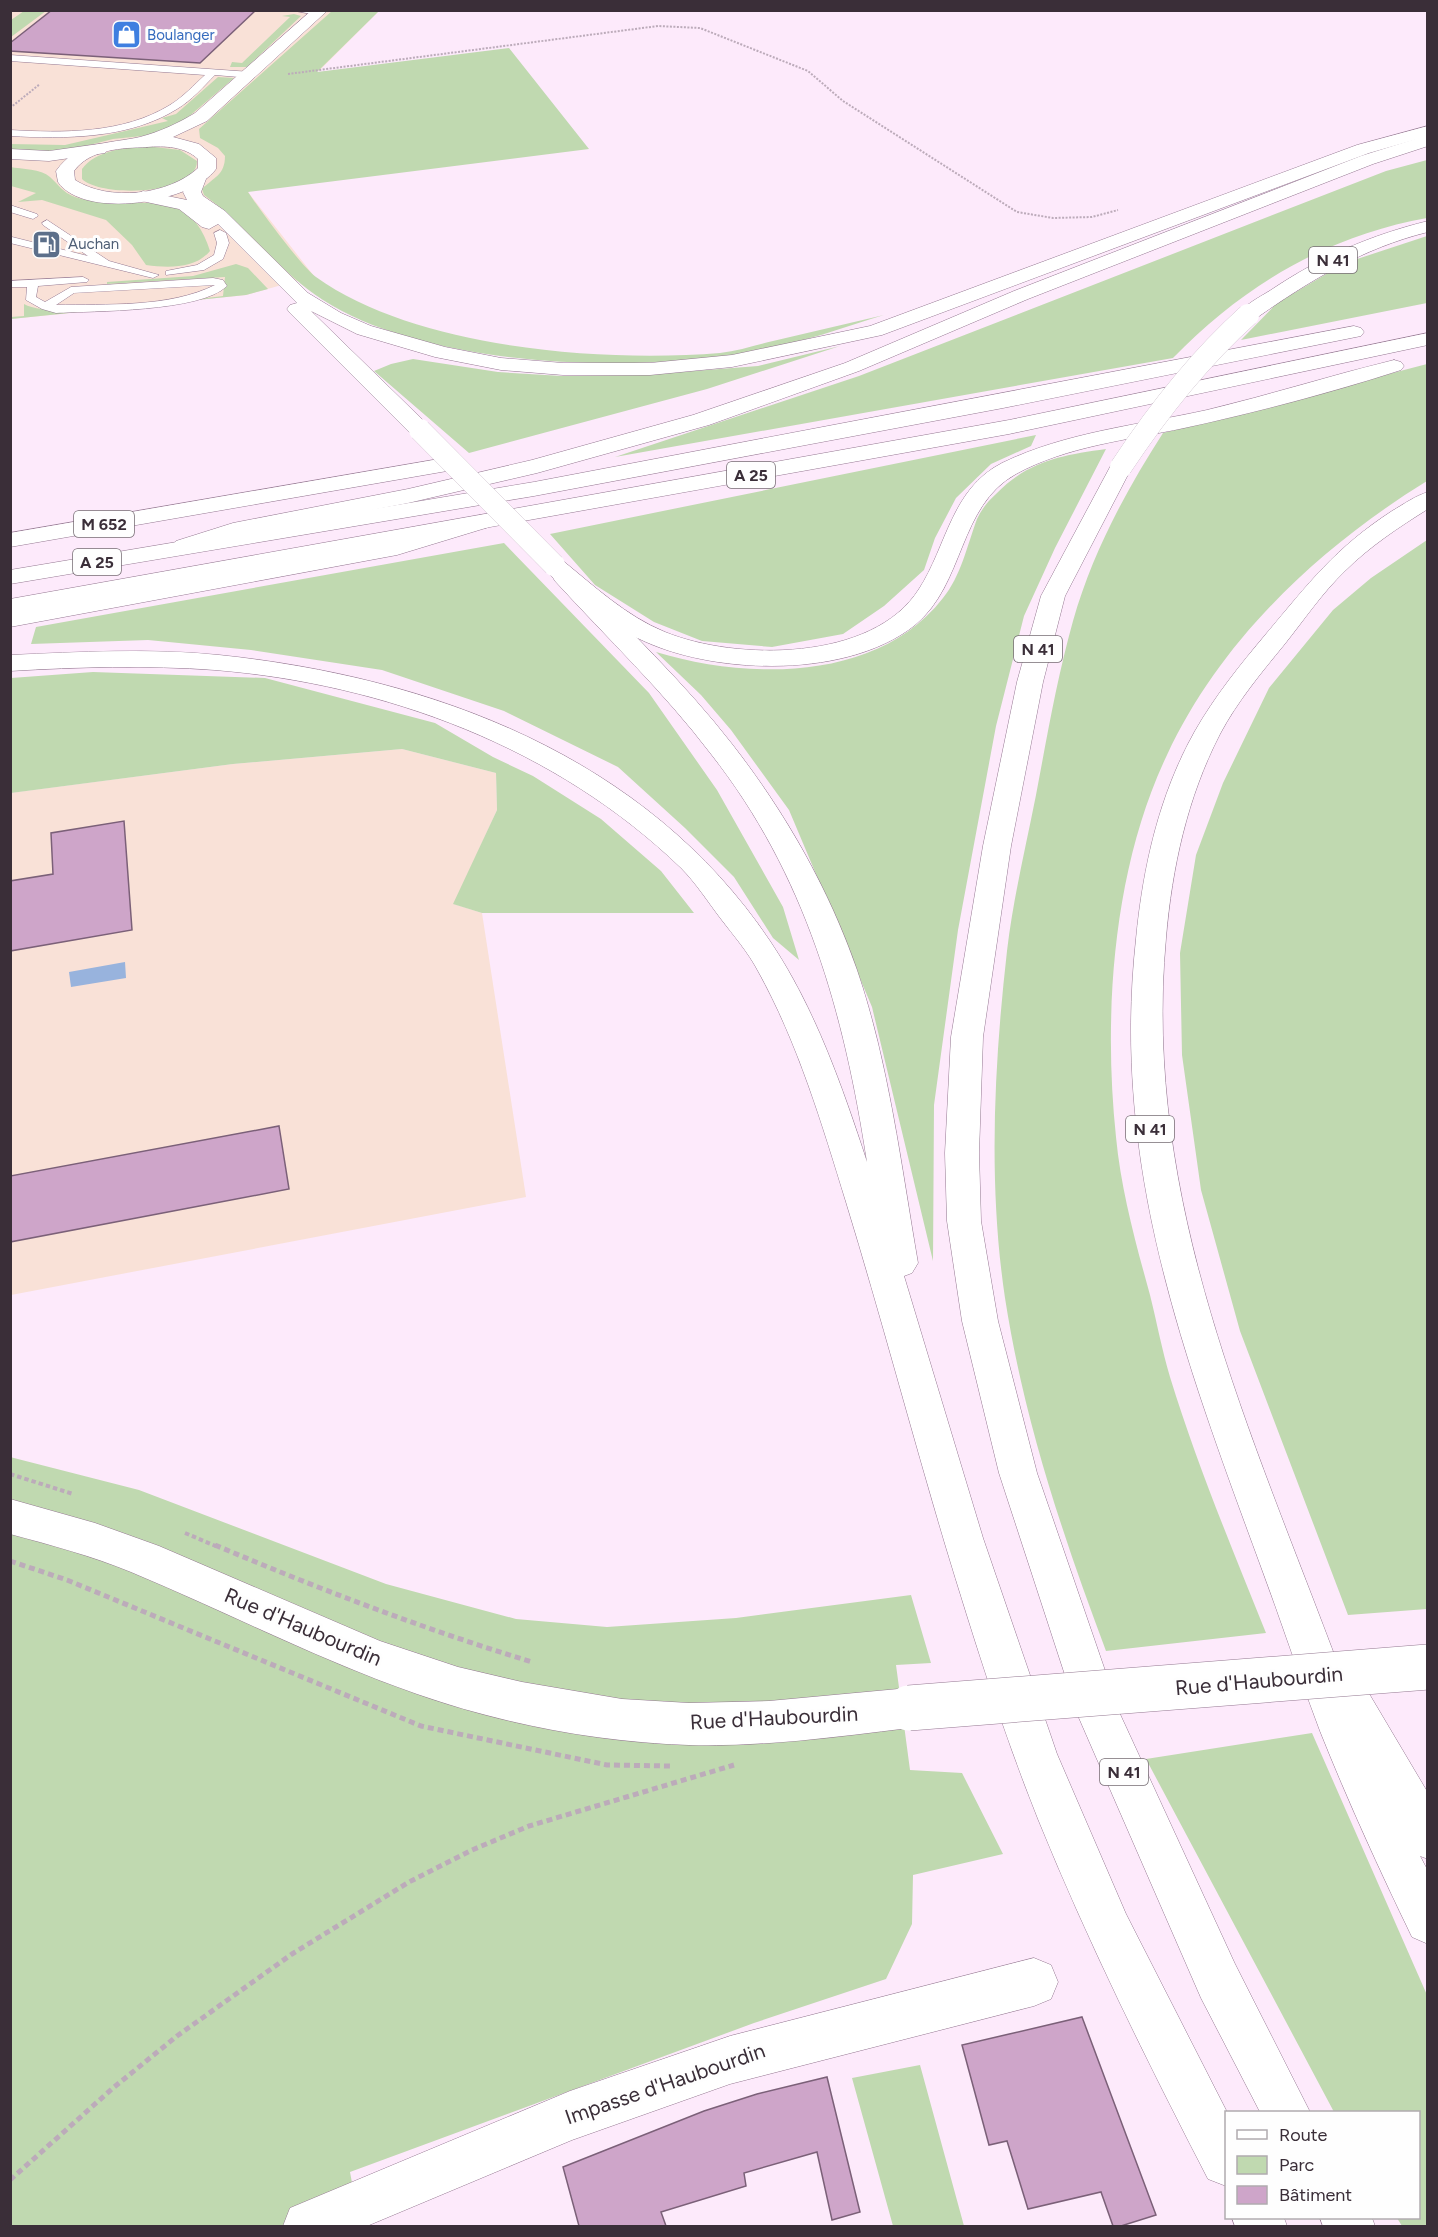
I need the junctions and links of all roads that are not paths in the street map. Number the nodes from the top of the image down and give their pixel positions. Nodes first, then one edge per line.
1 (294, 10) edge
2 (320, 11) edge
3 (10, 58) edge
4 (212, 73) junction
5 (251, 75) junction
6 (201, 117) junction
7 (1428, 131) edge
8 (10, 133) edge
9 (1428, 140) edge
10 (138, 142) junction
11 (99, 149) junction
12 (197, 149) junction
13 (1428, 152) edge
14 (10, 154) edge
15 (10, 163) edge
16 (64, 177) junction
17 (197, 180) junction
18 (143, 196) junction
19 (1280, 196) junction
20 (10, 208) edge
21 (33, 216) dead end
22 (47, 223) dead end
23 (1428, 226) edge
24 (220, 233) junction
25 (12, 240) edge
26 (105, 263) junction
27 (153, 275) junction
28 (33, 283) junction
29 (10, 284) edge
30 (71, 286) junction
31 (1021, 296) junction
32 (46, 307) junction
33 (1370, 329) dead end
34 (1428, 339) edge
35 (1428, 356) edge
36 (1428, 499) edge
37 (198, 509) junction
38 (483, 522) junction
39 (1428, 522) edge
40 (10, 527) edge
41 (10, 540) edge
42 (184, 546) junction
43 (554, 565) junction
44 (10, 577) edge
45 (10, 606) edge
46 (10, 620) edge
47 (1271, 644) junction
48 (10, 663) edge
49 (922, 1395) junction
50 (10, 1516) edge
51 (1302, 1621) junction
52 (1428, 1667) edge
53 (1428, 1837) edge
54 (1428, 1921) edge
55 (1034, 1982) dead end
56 (1285, 2111) edge
57 (1225, 2157) edge
58 (308, 2226) edge

1 - 2 lane
2 - 5 main road
3 - 4 lane
4 - 5 lane
4 - 8 lane
5 - 6 main road
6 - 10 main road
6 - 12 main road
7 - 17 main road
9 - 19 main road
10 - 11 main road
10 - 12 main road
11 - 14 main road
11 - 16 main road
12 - 17 main road
13 - 19 main road
15 - 16 main road
16 - 18 main road
17 - 18 main road
18 - 24 main road
19 - 31 main road
20 - 21 lane
22 - 26 lane
23 - 56 main road, N 41, bridge
24 - 27 lane
24 - 43 main road, bridge
25 - 26 lane
26 - 27 lane
27 - 30 lane
28 - 29 lane
28 - 30 lane
28 - 32 lane
30 - 32 lane
30 - 32 lane
31 - 37 main road, M 652
31 - 42 main road
33 - 42 main road, A 25
34 - 38 main road, A 25
35 - 43 main road
36 - 47 main road
37 - 40 main road
37 - 41 main road, M 652
38 - 45 main road, A 25
38 - 46 main road
39 - 47 main road
42 - 44 main road, A 25
43 - 49 main road
47 - 51 main road, N 41
48 - 49 main road
49 - 57 main road
50 - 52 main road, Rue d'Haubourdin, bridge
51 - 53 main road
51 - 54 main road, N 41
55 - 58 main road, Impasse d'Haubourdin

